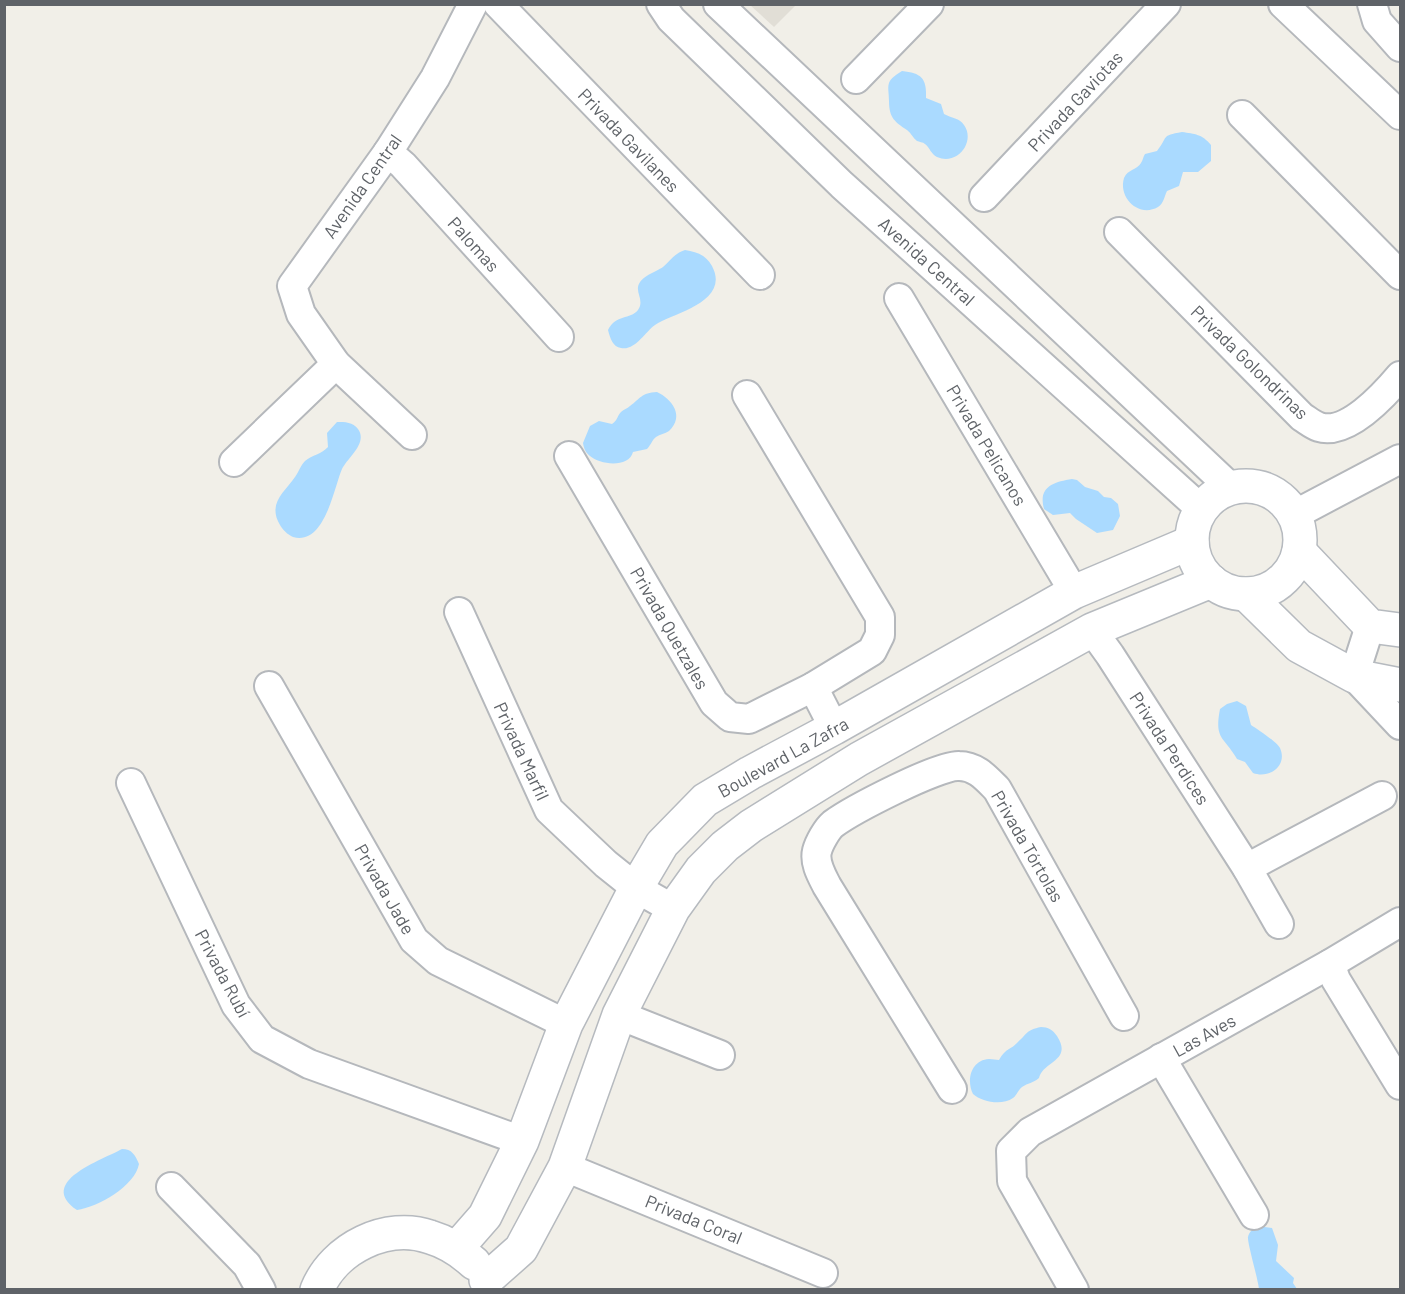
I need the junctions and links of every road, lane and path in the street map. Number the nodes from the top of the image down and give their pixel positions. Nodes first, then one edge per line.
1 (473, 4) edge
2 (498, 4) edge
3 (661, 4) edge
4 (718, 4) edge
5 (929, 4) edge
6 (1166, 4) edge
7 (1283, 4) edge
8 (1372, 4) edge
9 (1401, 47) edge
10 (856, 79) dead end
11 (1397, 103) edge
12 (1242, 115) dead end
13 (388, 152) junction
14 (984, 197) dead end
15 (1119, 232) dead end
16 (760, 275) dead end
17 (1401, 275) edge
18 (899, 298) dead end
19 (559, 337) dead end
20 (336, 364) junction
21 (1398, 388) edge
22 (747, 395) dead end
23 (412, 435) dead end
24 (569, 456) dead end
25 (1401, 459) edge
26 (234, 462) dead end
27 (1231, 488) junction
28 (1201, 509) junction
29 (1294, 515) junction
30 (1192, 542) junction
31 (1299, 551) junction
32 (1211, 581) junction
33 (1074, 592) junction
34 (1246, 594) junction
35 (459, 612) dead end
36 (1385, 628) edge
37 (1092, 630) junction
38 (1354, 676) junction
39 (1401, 685) edge
40 (269, 686) dead end
41 (813, 687) junction
42 (1401, 725) edge
43 (834, 728) junction
44 (860, 759) junction
45 (131, 783) dead end
46 (882, 796) junction
47 (1382, 796) dead end
48 (1247, 868) junction
49 (636, 888) junction
50 (673, 909) junction
51 (1401, 922) edge
52 (1279, 924) dead end
53 (1330, 964) junction
54 (619, 1016) junction
55 (1124, 1016) dead end
56 (566, 1024) junction
57 (720, 1055) dead end
58 (1161, 1058) junction
59 (1401, 1085) edge
60 (952, 1089) dead end
61 (522, 1141) junction
62 (565, 1167) junction
63 (171, 1187) dead end
64 (1254, 1215) dead end
65 (457, 1248) junction
66 (823, 1273) dead end
67 (489, 1285) edge
68 (261, 1290) edge
69 (317, 1290) edge
70 (1074, 1290) edge

1 - 13 street, Avenida Central
2 - 16 street, Privada Gavilanes
3 - 28 street, Avenida Central
4 - 27 street
5 - 10 street
6 - 14 street, Privada Gaviotas
7 - 11 street
8 - 9 street
12 - 17 street
13 - 19 street, Palomas
13 - 20 street, Avenida Central
15 - 21 street, Privada Golondrinas
18 - 33 street, Privada Pelicanos
20 - 23 street, Avenida Central
20 - 26 street
22 - 41 street, Privada Quetzales
24 - 41 street, Privada Quetzales
25 - 29 street
27 - 28 street
27 - 29 street
28 - 30 street
29 - 31 street
30 - 32 street
30 - 33 street, Boulevard La Zafra
31 - 34 street
31 - 36 street
32 - 34 street
32 - 37 street
33 - 43 street, Boulevard La Zafra
34 - 38 street
35 - 49 street, Privada Marfil
36 - 38 street
37 - 44 street
37 - 48 street, Privada Perdices
38 - 39 street
38 - 42 street
40 - 56 street, Privada Jade
41 - 43 street
43 - 49 street, Boulevard La Zafra
44 - 46 street
44 - 50 street
45 - 61 street, Privada Rubí
46 - 55 street, Privada Tórtolas
46 - 60 street, Privada Tórtolas
47 - 48 street
48 - 52 street, Privada Perdices
49 - 50 street, Privada Marfil
49 - 56 street, Boulevard La Zafra
50 - 54 street
51 - 53 street, Las Aves
53 - 58 street, Las Aves
53 - 59 street
54 - 57 street
54 - 62 street
56 - 61 street, Boulevard La Zafra
58 - 64 street
58 - 70 street, Las Aves
61 - 65 street, Boulevard La Zafra
62 - 66 street, Privada Coral
62 - 67 street
63 - 68 street
65 - 67 street
65 - 69 street

